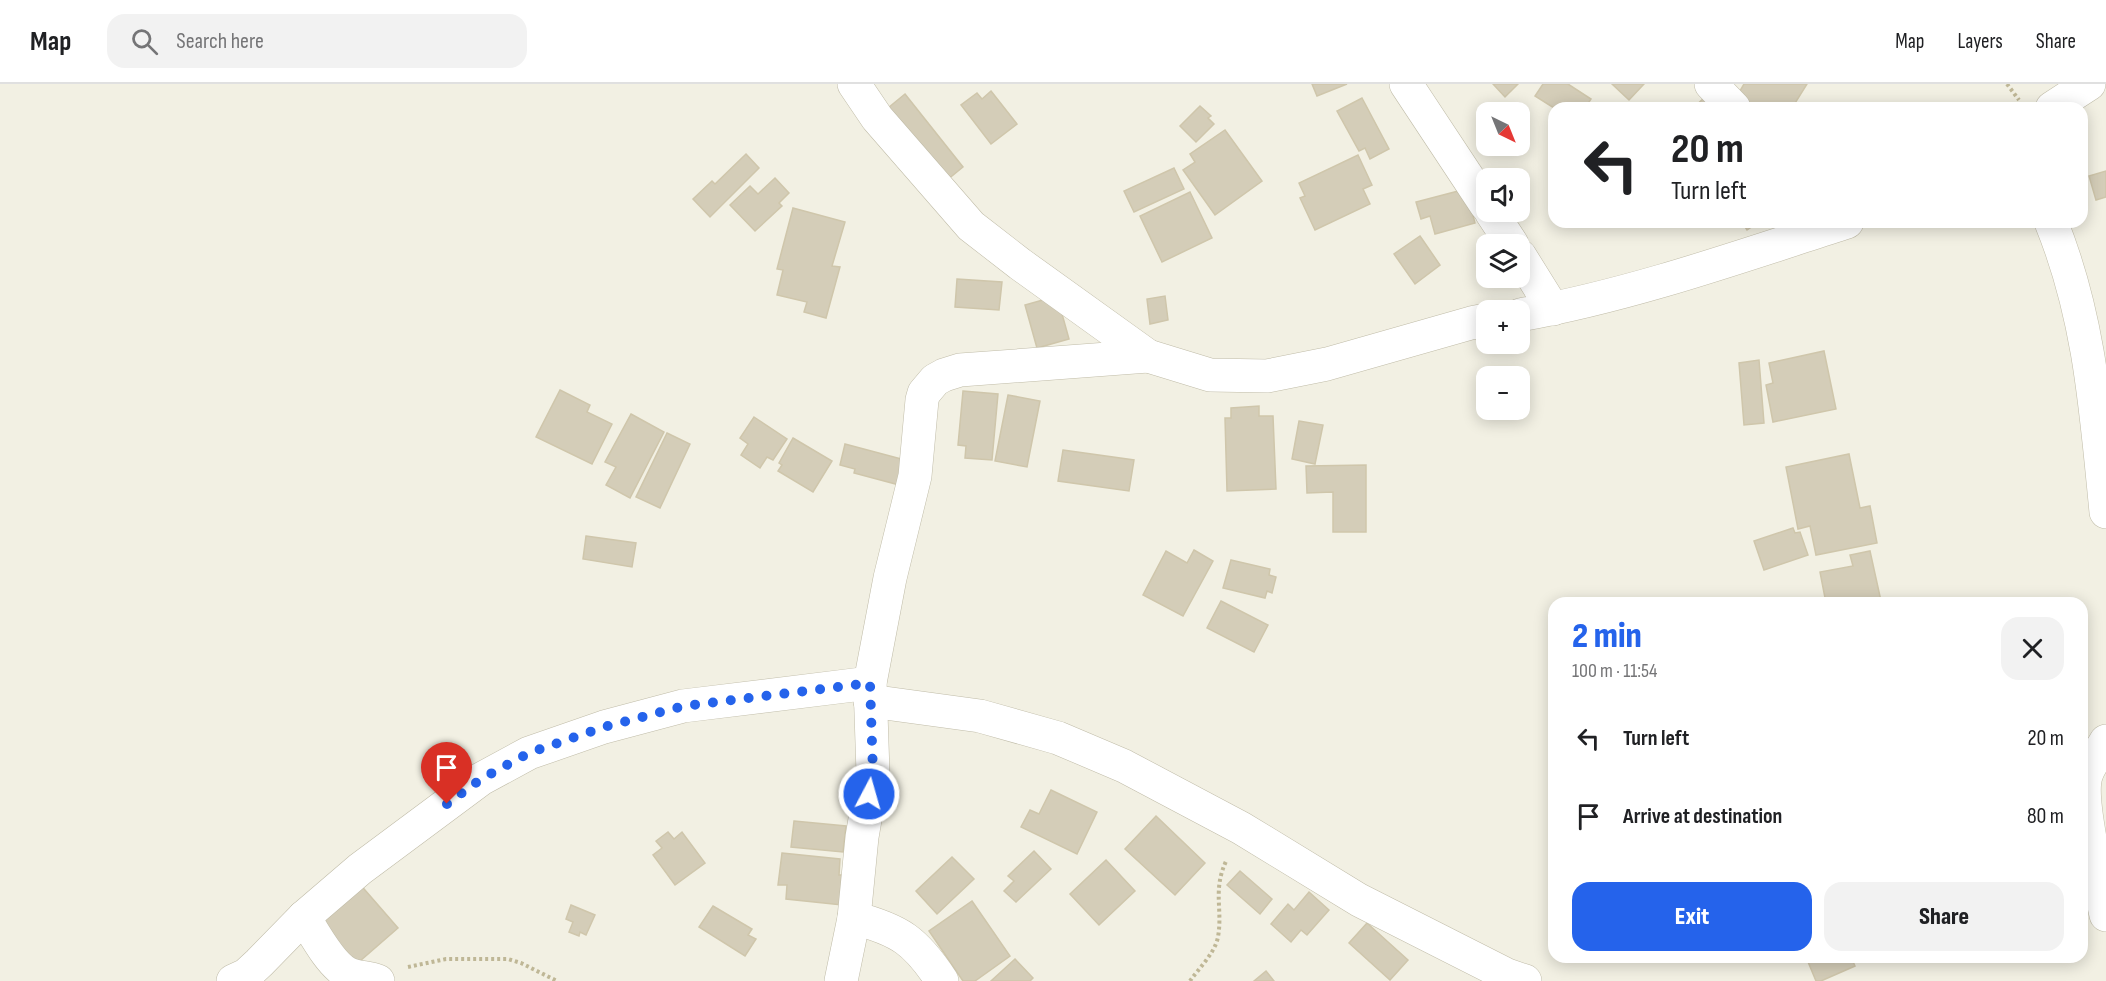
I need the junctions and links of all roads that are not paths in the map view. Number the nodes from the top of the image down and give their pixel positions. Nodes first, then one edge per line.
1 (854, 84) edge
2 (1406, 84) edge
3 (1711, 84) edge
4 (2089, 84) edge
5 (1728, 102) edge
6 (2061, 102) edge
7 (1476, 190) edge
8 (1827, 228) edge
9 (2054, 228) edge
10 (1530, 272) edge
11 (1553, 309) junction
12 (1530, 313) edge
13 (1476, 323) edge
14 (1148, 356) junction
15 (2106, 512) edge
16 (870, 692) junction
17 (2106, 741) edge
18 (2096, 774) edge
19 (2088, 795) edge
20 (2088, 826) edge
21 (2106, 915) edge
22 (304, 917) junction
23 (854, 918) junction
24 (1513, 979) edge
25 (375, 980) edge
26 (233, 981) edge
27 (841, 981) edge
28 (942, 981) edge

1 - 14 street
2 - 7 street
3 - 5 street
4 - 6 street
8 - 11 street
9 - 15 street
10 - 11 street
11 - 12 street
13 - 14 street
14 - 16 street
16 - 22 street
16 - 23 street
16 - 24 street
17 - 18 street
18 - 19 street
20 - 21 street
22 - 25 street
22 - 26 street
23 - 27 street
23 - 28 street

